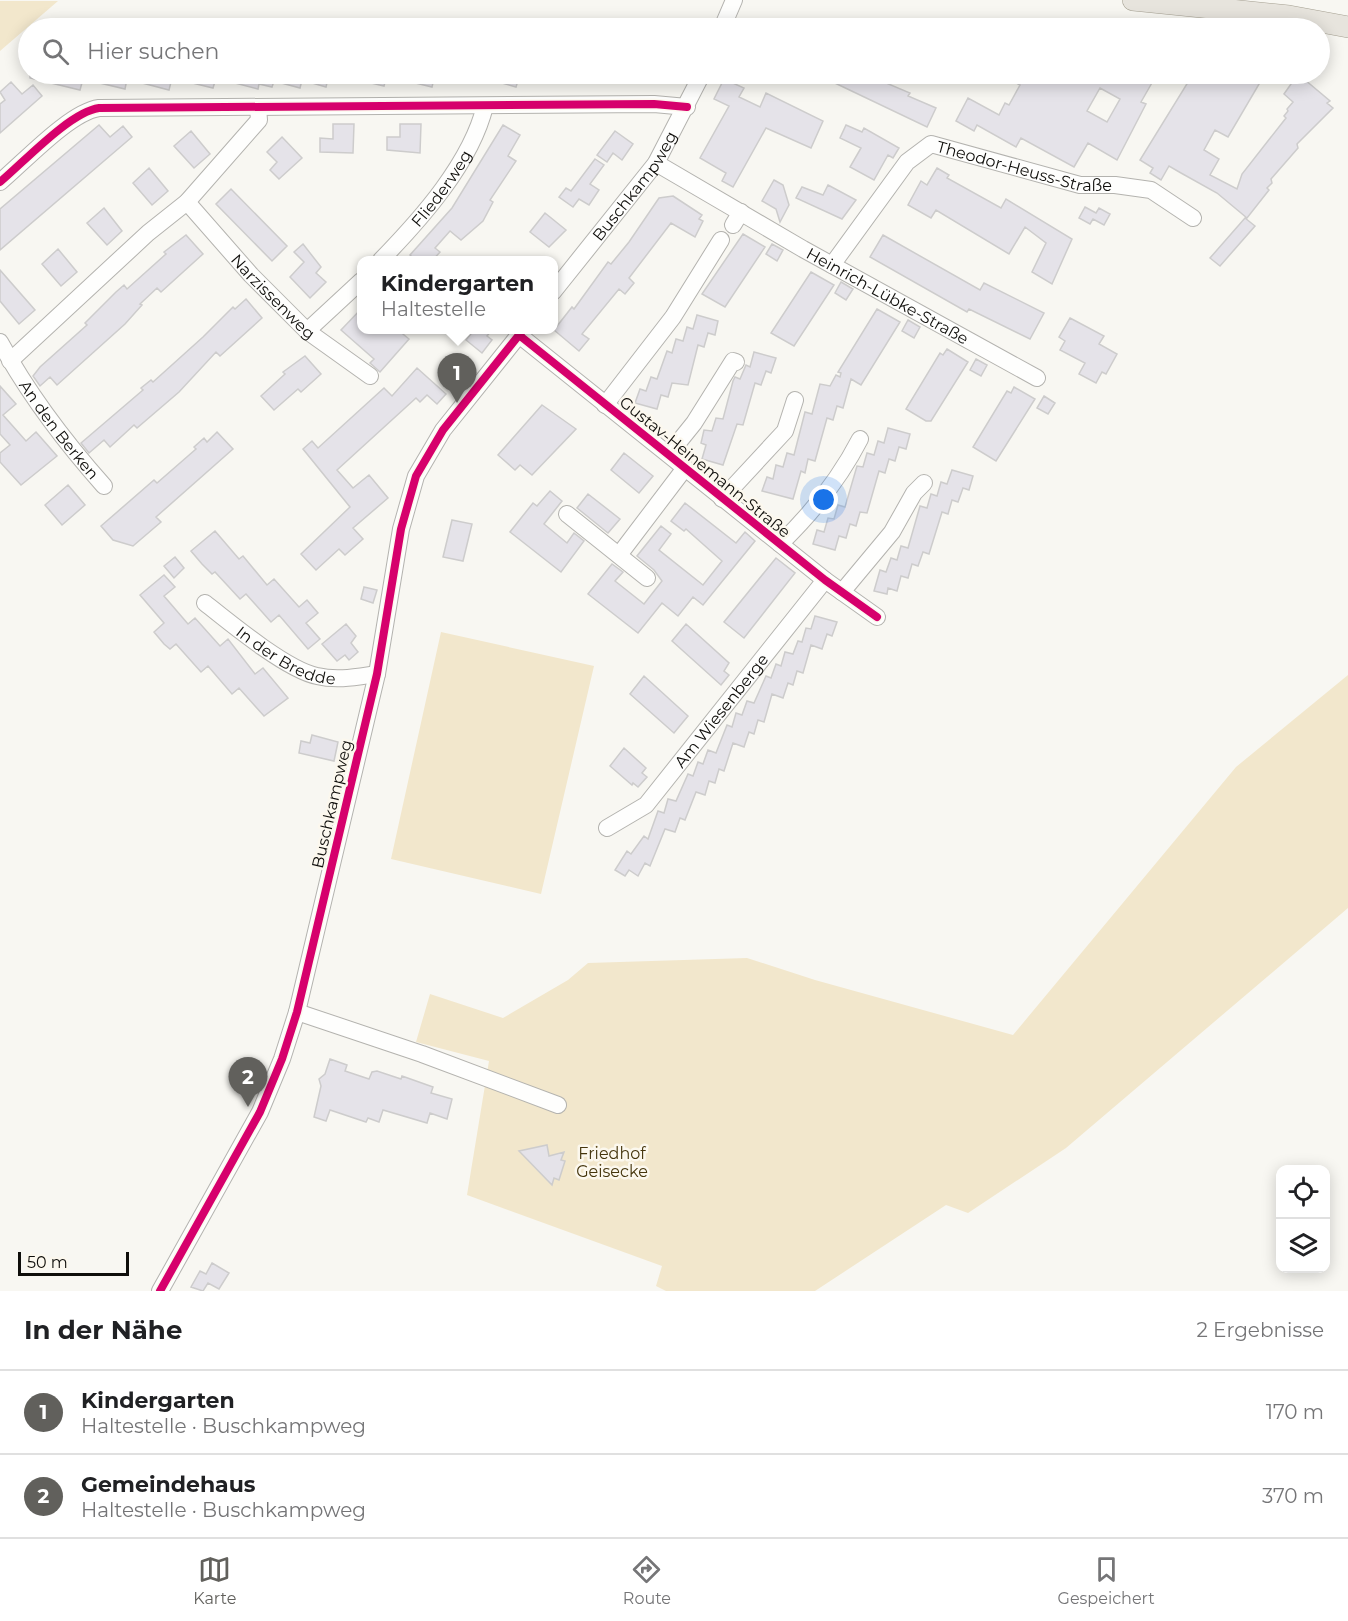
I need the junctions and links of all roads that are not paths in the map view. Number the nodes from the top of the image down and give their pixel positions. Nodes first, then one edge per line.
1 (734, 0) edge
2 (1133, 0) edge
3 (726, 18) edge
4 (1296, 18) edge
5 (1330, 24) edge
6 (1348, 27) edge
7 (697, 84) edge
8 (486, 106) junction
9 (258, 107) junction
10 (687, 107) junction
11 (656, 163) junction
12 (0, 182) edge
13 (187, 202) junction
14 (1193, 218) dead end
15 (721, 240) dead end
16 (386, 256) edge
17 (832, 266) junction
18 (357, 285) edge
19 (558, 286) edge
20 (307, 330) junction
21 (519, 334) edge
22 (523, 334) edge
23 (0, 342) edge
24 (10, 360) junction
25 (736, 362) dead end
26 (370, 376) dead end
27 (1037, 378) dead end
28 (795, 400) dead end
29 (605, 405) junction
30 (860, 439) dead end
31 (669, 454) junction
32 (685, 468) junction
33 (924, 483) dead end
34 (104, 486) dead end
35 (722, 499) junction
36 (567, 514) dead end
37 (780, 544) junction
38 (619, 555) junction
39 (647, 578) dead end
40 (825, 580) junction
41 (842, 592) junction
42 (205, 603) dead end
43 (877, 617) dead end
44 (377, 674) junction
45 (607, 828) dead end
46 (297, 1012) junction
47 (558, 1105) dead end
48 (160, 1291) edge

1 - 3 street
2 - 4 main road
5 - 6 main road
7 - 10 street, Buschkampweg
8 - 9 street
8 - 10 street
8 - 16 street, Fliederweg
9 - 12 street
9 - 13 street
10 - 11 street, Buschkampweg
11 - 17 street, Heinrich-Lübke-Straße
11 - 19 street, Buschkampweg
13 - 20 street, Narzissenweg
13 - 24 street
14 - 17 street, Theodor-Heuss-Straße
15 - 29 street, Gustav-Heinemann-Straße
17 - 27 street, Heinrich-Lübke-Straße
18 - 20 street
20 - 26 street, Narzissenweg
21 - 44 street, Buschkampweg
22 - 29 street, Gustav-Heinemann-Straße
23 - 24 street, An den Berken
24 - 34 street, An den Berken
25 - 31 street, Gustav-Heinemann-Straße
28 - 35 street, Gustav-Heinemann-Straße
29 - 31 street, Gustav-Heinemann-Straße
30 - 37 street, Gustav-Heinemann-Straße
31 - 32 street, Gustav-Heinemann-Straße
32 - 35 street, Gustav-Heinemann-Straße
32 - 38 street, Gustav-Heinemann-Straße
33 - 41 street
35 - 37 street, Gustav-Heinemann-Straße
36 - 38 street
37 - 40 street, Gustav-Heinemann-Straße
38 - 39 street
40 - 41 street, Gustav-Heinemann-Straße
40 - 45 street, Am Wiesenberge
41 - 43 street, Gustav-Heinemann-Straße
42 - 44 street, In der Bredde
44 - 46 street, Buschkampweg
46 - 47 street
46 - 48 street, Buschkampweg

